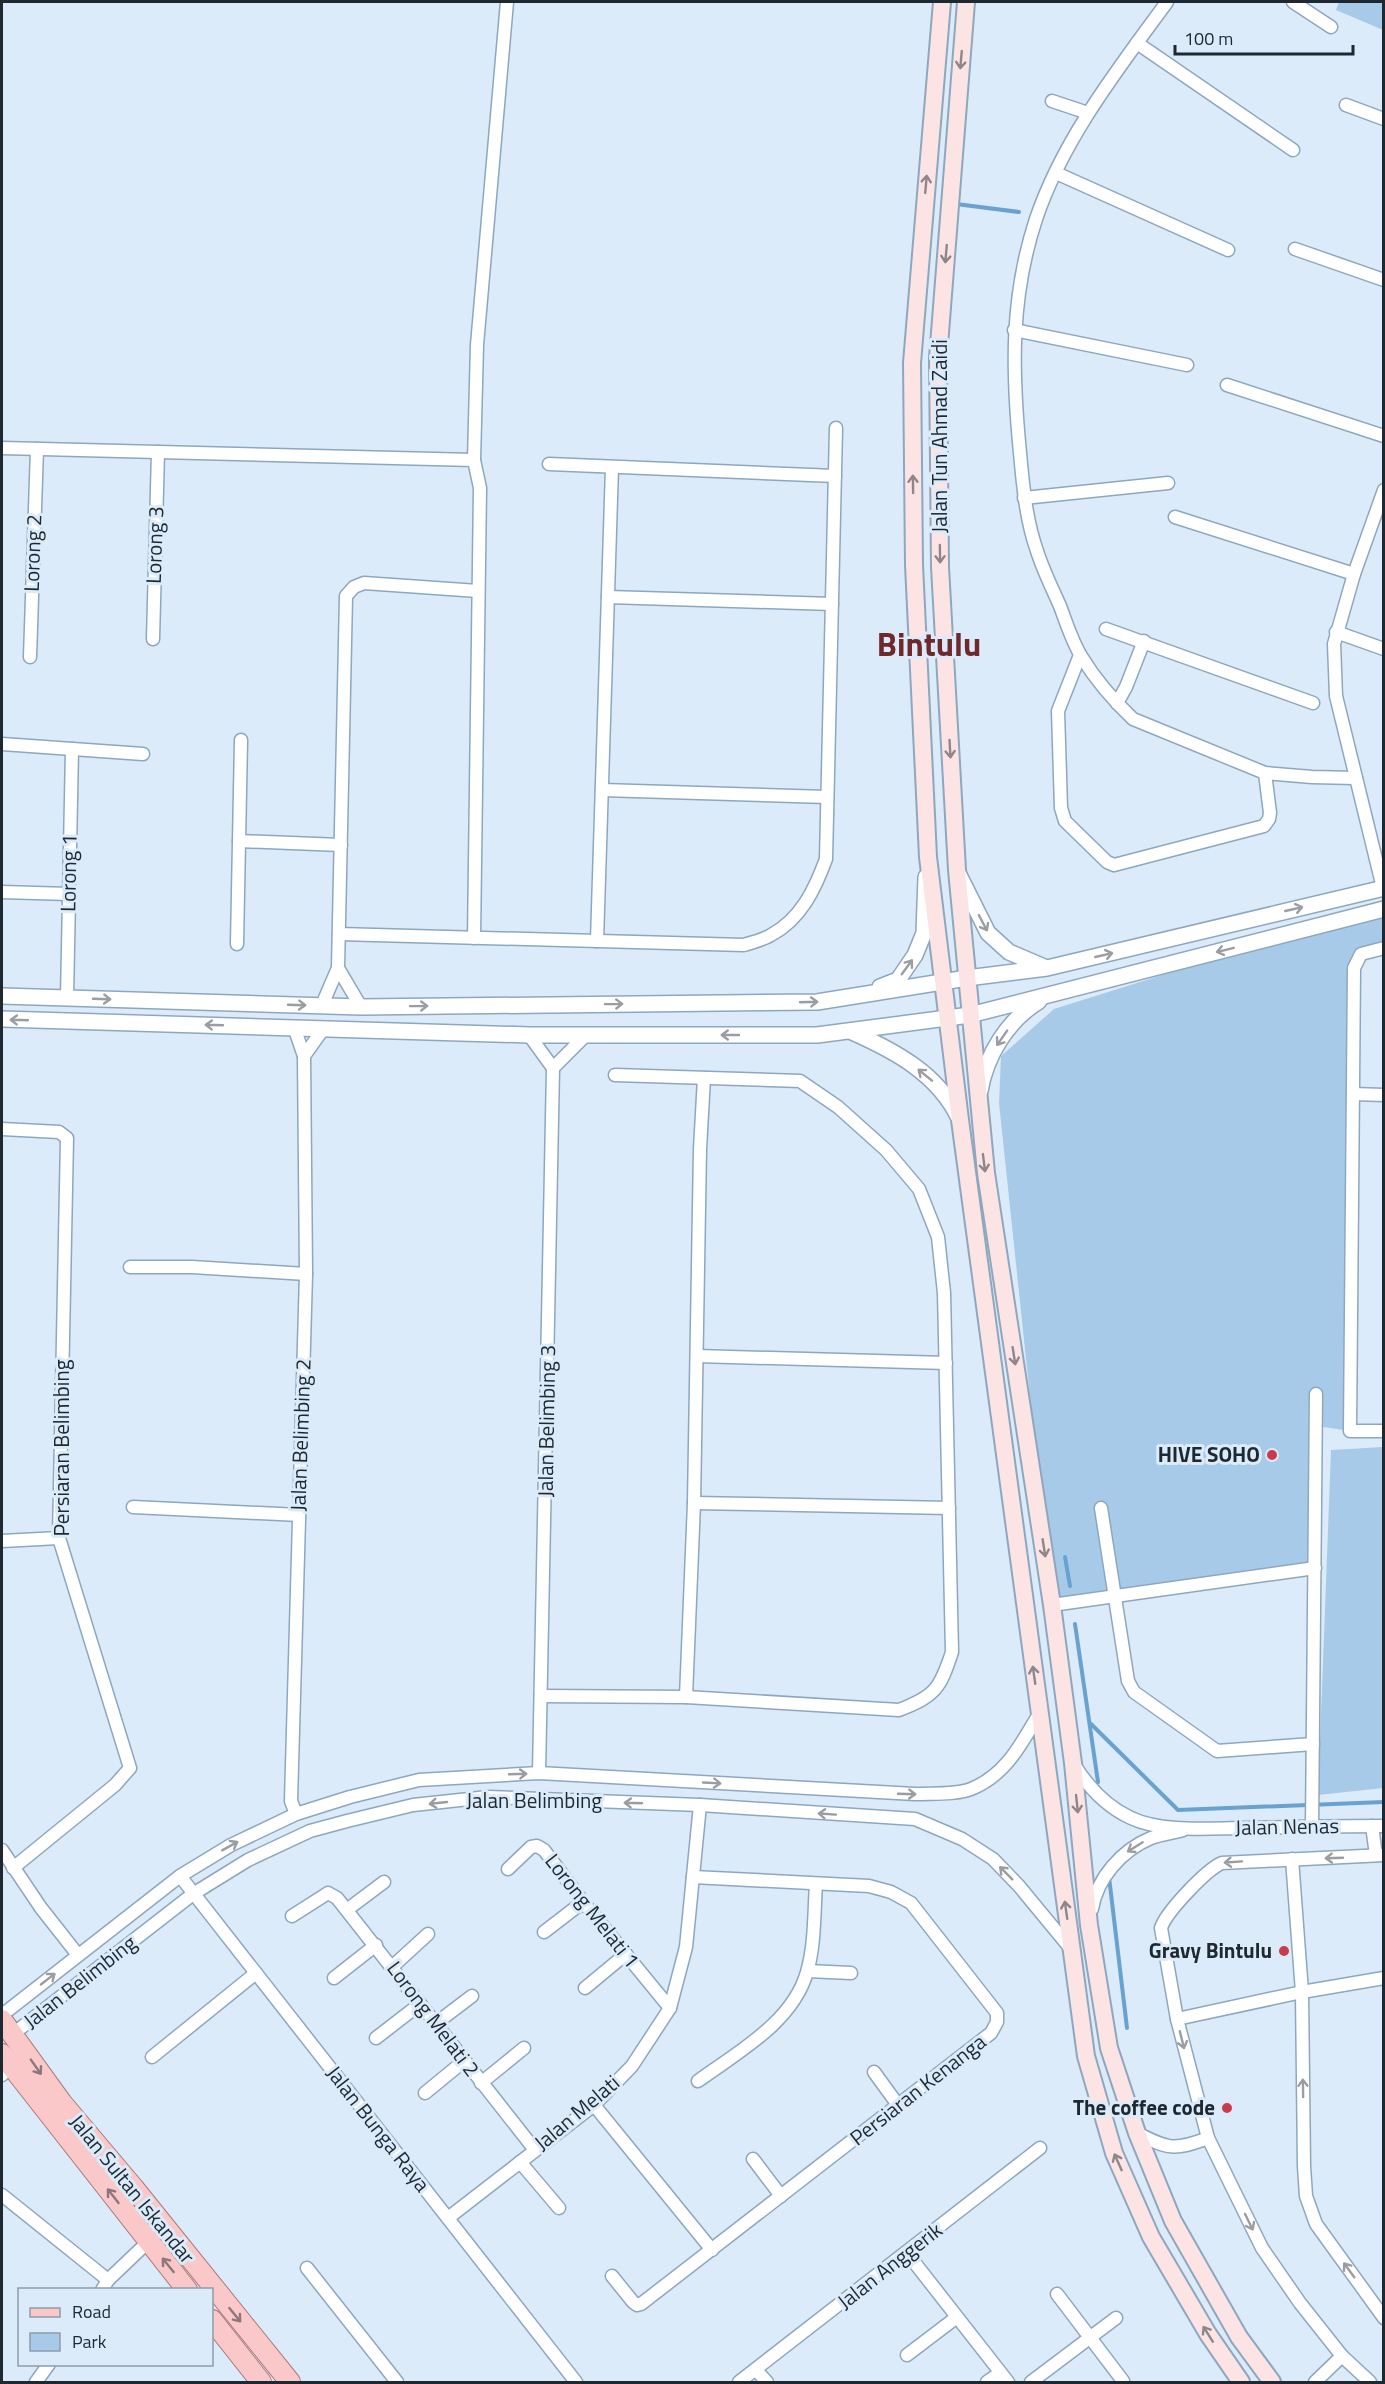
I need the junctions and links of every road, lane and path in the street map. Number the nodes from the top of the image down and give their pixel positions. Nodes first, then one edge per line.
1 (507, 2) edge
2 (942, 2) edge
3 (966, 2) edge
4 (1167, 2) edge
5 (1293, 2) edge
6 (1331, 27) dead end
7 (1137, 43) junction
8 (1052, 101) dead end
9 (1346, 105) dead end
10 (1088, 113) junction
11 (1383, 119) edge
12 (1293, 150) dead end
13 (1056, 173) junction
14 (1295, 249) dead end
15 (1228, 250) dead end
16 (1383, 280) edge
17 (1014, 330) junction
18 (1187, 365) dead end
19 (1227, 385) dead end
20 (836, 428) dead end
21 (1383, 436) edge
22 (2, 448) edge
23 (37, 449) junction
24 (158, 452) junction
25 (474, 460) junction
26 (549, 464) dead end
27 (612, 467) junction
28 (835, 476) junction
29 (1168, 483) dead end
30 (1383, 490) edge
31 (1024, 498) junction
32 (1380, 507) edge
33 (1175, 517) dead end
34 (1354, 574) junction
35 (478, 591) junction
36 (608, 597) junction
37 (832, 604) junction
38 (1106, 629) dead end
39 (1336, 632) junction
40 (153, 639) dead end
41 (1144, 640) junction
42 (1383, 649) edge
43 (1080, 655) junction
44 (30, 657) dead end
45 (1117, 703) junction
46 (1313, 703) dead end
47 (241, 740) dead end
48 (2, 744) edge
49 (72, 749) junction
50 (143, 754) dead end
51 (1265, 773) junction
52 (1356, 777) junction
53 (602, 790) junction
54 (827, 797) junction
55 (239, 841) junction
56 (341, 844) junction
57 (928, 857) junction
58 (957, 870) junction
59 (1383, 888) edge
60 (2, 892) edge
61 (69, 894) junction
62 (1383, 909) edge
63 (339, 933) junction
64 (474, 938) junction
65 (597, 941) junction
66 (237, 944) dead end
67 (1383, 948) edge
68 (338, 968) junction
69 (1047, 968) junction
70 (967, 978) junction
71 (943, 982) junction
72 (1064, 992) junction
73 (2, 996) edge
74 (858, 996) junction
75 (67, 998) junction
76 (322, 1005) junction
77 (361, 1007) junction
78 (970, 1016) junction
79 (2, 1019) edge
80 (948, 1020) junction
81 (294, 1027) junction
82 (324, 1028) junction
83 (852, 1032) junction
84 (529, 1035) junction
85 (586, 1035) junction
86 (303, 1056) junction
87 (554, 1068) junction
88 (615, 1075) dead end
89 (704, 1078) junction
90 (1353, 1094) junction
91 (1383, 1095) edge
92 (978, 1105) junction
93 (960, 1120) junction
94 (2, 1129) edge
95 (130, 1267) dead end
96 (306, 1274) junction
97 (697, 1356) junction
98 (946, 1363) junction
99 (1316, 1394) dead end
100 (1383, 1431) edge
101 (694, 1503) junction
102 (133, 1507) dead end
103 (949, 1508) junction
104 (1101, 1508) dead end
105 (299, 1515) junction
106 (59, 1538) junction
107 (2, 1541) edge
108 (1315, 1568) junction
109 (1115, 1596) junction
110 (1052, 1605) junction
111 (541, 1696) junction
112 (686, 1697) junction
113 (1039, 1714) junction
114 (1313, 1744) junction
115 (1073, 1763) junction
116 (539, 1773) junction
117 (700, 1805) junction
118 (296, 1814) junction
119 (1378, 1826) edge
120 (1312, 1827) junction
121 (1190, 1829) junction
122 (2, 1850) edge
123 (1380, 1855) edge
124 (1292, 1859) junction
125 (13, 1868) junction
126 (508, 1869) dead end
127 (180, 1876) junction
128 (693, 1877) junction
129 (384, 1882) dead end
130 (816, 1884) junction
131 (193, 1894) junction
132 (583, 1902) junction
133 (348, 1909) junction
134 (292, 1916) dead end
135 (1089, 1925) junction
136 (544, 1932) dead end
137 (428, 1934) dead end
138 (376, 1945) junction
139 (1071, 1950) junction
140 (626, 1954) junction
141 (78, 1955) junction
142 (393, 1966) junction
143 (808, 1971) junction
144 (256, 1973) junction
145 (851, 1973) dead end
146 (334, 1977) dead end
147 (1383, 1978) edge
148 (585, 1988) dead end
149 (1302, 1992) junction
150 (472, 1996) dead end
151 (420, 2004) junction
152 (670, 2008) junction
153 (2, 2015) edge
154 (1177, 2019) junction
155 (435, 2024) junction
156 (7, 2027) edge
157 (376, 2038) dead end
158 (524, 2048) dead end
159 (152, 2057) dead end
160 (464, 2061) junction
161 (5, 2065) edge
162 (874, 2072) dead end
163 (698, 2081) dead end
164 (482, 2083) junction
165 (425, 2093) dead end
166 (594, 2105) junction
167 (898, 2105) junction
168 (1137, 2133) junction
169 (1208, 2138) junction
170 (1040, 2148) dead end
171 (535, 2150) junction
172 (753, 2159) dead end
173 (520, 2162) junction
174 (2, 2195) edge
175 (780, 2196) junction
176 (559, 2208) dead end
177 (448, 2218) junction
178 (149, 2241) junction
179 (712, 2250) junction
180 (907, 2253) junction
181 (307, 2268) dead end
182 (612, 2276) dead end
183 (105, 2285) edge
184 (187, 2288) edge
185 (1057, 2294) dead end
186 (957, 2317) junction
187 (1116, 2318) dead end
188 (1383, 2318) edge
189 (213, 2321) edge
190 (1091, 2337) junction
191 (907, 2355) dead end
192 (1342, 2356) junction
193 (48, 2366) edge
194 (756, 2370) junction
195 (1004, 2378) edge
196 (40, 2381) edge
197 (1123, 2381) dead end
198 (261, 2382) edge
199 (290, 2382) edge
200 (397, 2382) edge
201 (576, 2382) edge
202 (739, 2382) edge
203 (767, 2382) edge
204 (987, 2382) edge
205 (1031, 2382) edge
206 (1241, 2382) edge
207 (1272, 2382) edge
208 (1315, 2382) edge
209 (1370, 2382) edge

1 - 25 street
57 -> 2 main road, Jalan Tun Ahmad Zaidi
3 -> 58 main road, Jalan Tun Ahmad Zaidi
4 - 7 street
5 - 6 street
7 - 10 street
7 - 12 street
8 - 10 street
9 - 11 street
10 - 13 street
13 - 15 street
13 - 17 street
14 - 16 street
17 - 18 street
17 - 31 street
19 - 21 street
20 - 28 street
22 - 23 street
23 - 24 street
23 - 44 street, Lorong 2
24 - 25 street
24 - 40 street, Lorong 3
25 - 35 street
26 - 27 street
27 - 28 street
27 - 36 street
28 - 37 street
29 - 31 street
30 - 32 street
31 - 43 street
32 - 34 street
33 - 34 street
34 - 39 street
35 - 56 street
35 - 64 street
36 - 37 street
36 - 53 street
37 - 54 street
38 - 41 street
39 - 42 street
39 - 52 street
41 - 45 street
41 - 46 street
43 - 45 street
43 - 51 street
45 - 51 street
47 - 55 street
48 - 49 street
49 - 50 street
49 - 61 street, Lorong 1
51 - 52 street
52 - 59 street
53 - 54 street
53 - 65 street
54 - 65 street
55 - 56 street
55 - 66 street
56 - 63 street
57 - 71 main road, Jalan Tun Ahmad Zaidi
74 -> 57 street
58 -> 69 street
58 - 70 main road, Jalan Tun Ahmad Zaidi
69 -> 59 street
60 - 61 street
61 - 75 street, Lorong 1
62 -> 72 street
63 - 64 street
63 - 68 street
64 - 65 street
67 - 90 street
68 - 76 street
68 - 77 street
69 - 70 street
70 - 71 street
70 - 78 main road, Jalan Tun Ahmad Zaidi
71 - 74 street
71 - 80 main road, Jalan Tun Ahmad Zaidi
72 - 78 street
72 -> 92 street
73 - 75 street
77 -> 74 street
75 -> 76 street
76 - 77 street
78 - 80 street
78 - 92 main road, Jalan Tun Ahmad Zaidi
81 -> 79 street
80 - 83 street
80 - 93 main road, Jalan Tun Ahmad Zaidi
81 - 82 street
81 - 86 street, Jalan Belimbing 2
82 - 84 street
82 - 86 street
83 -> 85 street
93 -> 83 street
84 - 85 street
84 - 87 street
85 - 87 street
86 - 96 street, Jalan Belimbing 2
87 - 111 street, Jalan Belimbing 3
88 - 89 street
89 - 97 street
89 - 98 street
90 - 91 street
90 - 100 street
92 -> 110 main road, Jalan Tun Ahmad Zaidi
113 -> 93 main road, Jalan Tun Ahmad Zaidi
94 - 106 street, Persiaran Belimbing
95 - 96 street
96 - 105 street, Jalan Belimbing 2
97 - 98 street
97 - 101 street
98 - 103 street
99 - 108 street
101 - 103 street
101 - 112 street
102 - 105 street
103 - 112 street
104 - 109 street
105 - 118 street, Jalan Belimbing 2
106 - 107 street
106 - 125 street, Persiaran Belimbing
108 - 109 street
108 - 114 street
109 - 110 street
109 - 114 street
110 - 115 main road, Jalan Tun Ahmad Zaidi
111 - 112 street
111 - 116 street, Jalan Belimbing 3
116 -> 113 street, Jalan Belimbing
139 -> 113 main road, Jalan Tun Ahmad Zaidi
114 - 120 street
115 - 121 street, Jalan Nenas
115 -> 135 main road, Jalan Tun Ahmad Zaidi
118 -> 116 street, Jalan Belimbing
117 - 128 street, Jalan Melati
117 -> 131 street, Jalan Belimbing
139 -> 117 street, Jalan Belimbing
127 -> 118 street, Jalan Belimbing
119 - 120 street, Jalan Nenas
119 - 123 street
120 - 121 street, Jalan Nenas
121 -> 135 street, Jalan Nenas
122 - 125 street, Jalan Belimbing
123 -> 124 street
124 - 149 street
124 -> 154 street
125 - 141 street, Jalan Belimbing
126 - 132 street, Lorong Melati 1
127 - 131 street, Jalan Bunga Raya
127 - 141 street, Jalan Belimbing
128 - 130 street, Persiaran Kenanga
128 - 152 street, Jalan Melati
129 - 133 street
130 - 143 street
130 - 167 street, Persiaran Kenanga
131 - 144 street, Jalan Bunga Raya
131 - 156 street, Jalan Belimbing
132 - 136 street
132 - 140 street, Lorong Melati 1
133 - 134 street, Lorong Melati 2
133 - 138 street, Lorong Melati 2
135 - 168 main road, Jalan Tun Ahmad Zaidi
137 - 142 street
138 - 142 street, Lorong Melati 2
138 - 146 street
206 -> 139 main road, Jalan Tun Ahmad Zaidi
140 - 148 street
140 - 152 street, Lorong Melati 1
153 -> 141 street, Jalan Belimbing
142 - 151 street, Lorong Melati 2
143 - 145 street
143 - 163 street
144 - 159 street
144 - 177 street, Jalan Bunga Raya
147 - 149 street
149 - 154 street
188 -> 149 street
150 - 155 street
151 - 155 street, Lorong Melati 2
151 - 157 street
152 - 166 street, Jalan Melati
154 -> 169 street
155 - 160 street, Lorong Melati 2
156 -> 199 main road, Jalan Sultan Iskandar
158 - 164 street
160 - 164 street, Lorong Melati 2
160 - 165 street
178 -> 161 main road, Jalan Sultan Iskandar
162 - 167 street
164 - 171 street, Lorong Melati 2
166 - 171 street, Jalan Melati
166 - 179 street
167 - 175 street, Persiaran Kenanga
168 - 169 street
168 - 207 main road, Jalan Tun Ahmad Zaidi
169 -> 192 street
170 - 180 street, Jalan Anggerik
171 - 173 street, Jalan Melati
172 - 175 street
173 - 176 street
173 - 177 street, Jalan Melati
174 - 183 street
175 - 179 street, Persiaran Kenanga
177 - 201 street, Jalan Bunga Raya
178 - 183 street
184 -> 178 main road, Jalan Sultan Iskandar
179 - 182 street, Persiaran Kenanga
180 - 186 street
180 - 194 street, Jalan Anggerik
181 - 200 street
185 - 190 street
186 - 191 street
186 - 195 street
187 - 190 street
189 - 198 main road
190 - 197 street
190 - 205 street
192 - 208 street
192 - 209 street
193 - 196 street
194 - 202 street, Jalan Anggerik
194 - 203 street
195 - 204 street

